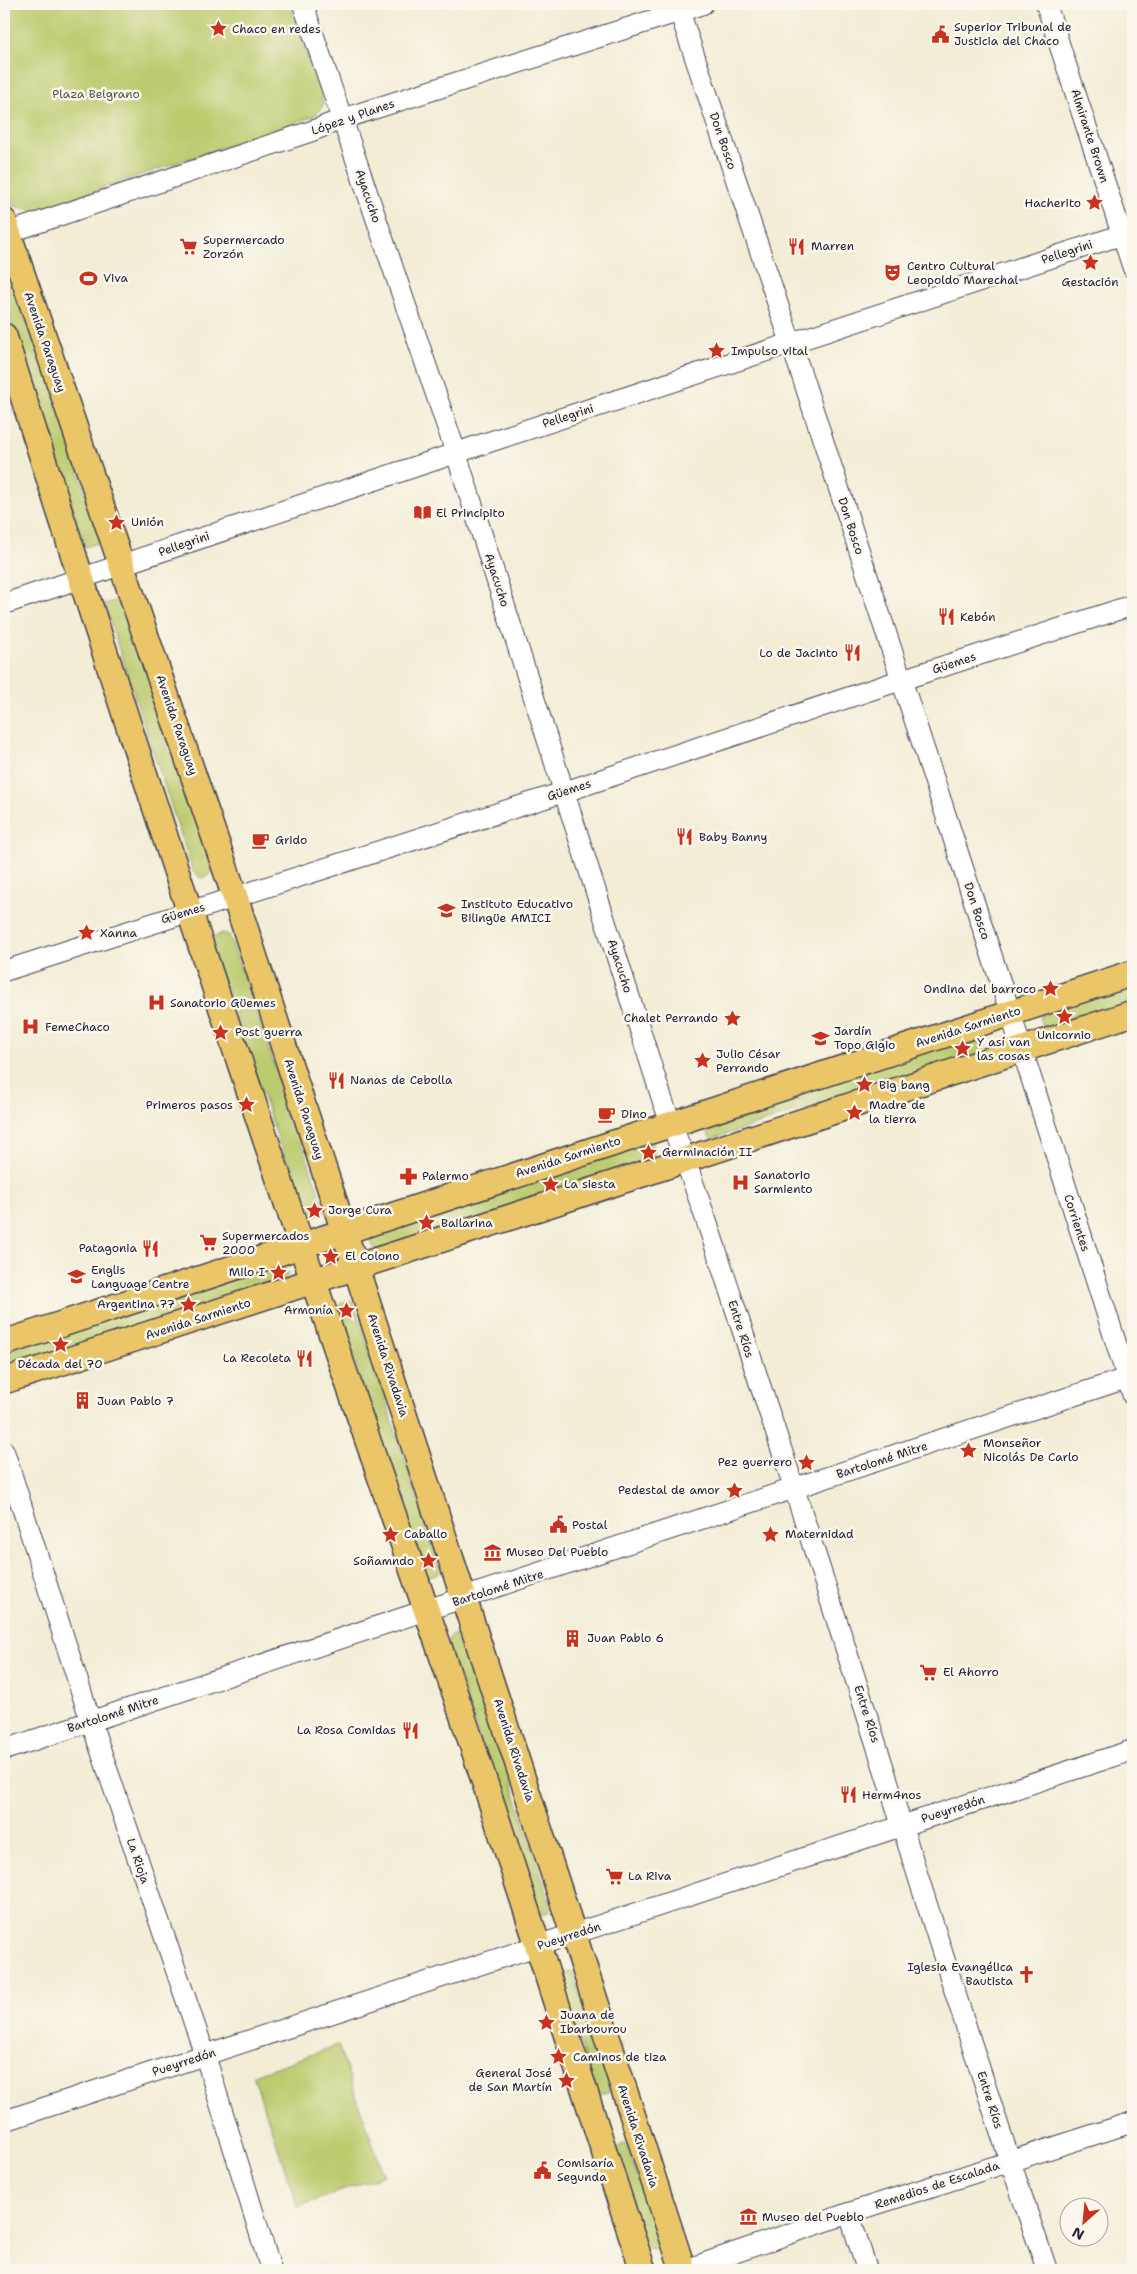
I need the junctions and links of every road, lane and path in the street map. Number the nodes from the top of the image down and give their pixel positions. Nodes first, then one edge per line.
1 (303, 4) edge
2 (703, 4) edge
3 (1046, 4) edge
4 (678, 8) edge
5 (342, 119) junction
6 (5, 229) edge
7 (1128, 233) edge
8 (1133, 268) edge
9 (4, 336) edge
10 (791, 343) junction
11 (456, 452) junction
12 (122, 565) junction
13 (80, 579) junction
14 (4, 604) edge
15 (1133, 605) edge
16 (900, 680) junction
17 (564, 792) junction
18 (235, 897) junction
19 (190, 910) junction
20 (4, 971) edge
21 (1133, 973) edge
22 (1010, 1013) junction
23 (1133, 1013) edge
24 (1022, 1049) junction
25 (672, 1124) junction
26 (684, 1159) junction
27 (342, 1231) junction
28 (299, 1245) junction
29 (356, 1267) junction
30 (313, 1282) junction
31 (4, 1343) edge
32 (4, 1381) edge
33 (1131, 1384) edge
34 (4, 1451) edge
35 (794, 1488) junction
36 (464, 1599) junction
37 (426, 1612) junction
38 (91, 1722) junction
39 (4, 1750) edge
40 (1133, 1750) edge
41 (902, 1826) junction
42 (573, 1934) junction
43 (538, 1946) junction
44 (205, 2055) junction
45 (631, 2114) junction
46 (4, 2121) edge
47 (1133, 2122) edge
48 (595, 2124) junction
49 (1010, 2162) junction
50 (849, 2213) junction
51 (272, 2270) edge
52 (643, 2270) edge
53 (684, 2270) edge
54 (867, 2270) edge
55 (1047, 2270) edge

1 - 5 street, Ayacucho
2 - 4 street, López y Planes
3 - 7 street, Almirante Brown
4 - 5 street, López y Planes
4 - 10 street, Don Bosco
5 - 6 street, López y Planes
5 - 11 street, Ayacucho
6 - 12 main road, Avenida Paraguay
7 - 8 street, Almirante Brown
7 - 10 street, Pellegrini
9 - 13 main road
10 - 11 street, Pellegrini
10 - 16 street, Don Bosco
11 - 12 street, Pellegrini
11 - 17 street, Ayacucho
12 - 13 street, Pellegrini
12 - 18 main road, Avenida Paraguay
13 - 14 street, Pellegrini
13 - 19 main road
15 - 16 street, Güemes
16 - 17 street, Güemes
16 - 22 street, Don Bosco
17 - 18 street, Güemes
17 - 25 street, Ayacucho
18 - 19 street, Güemes
18 - 27 main road, Avenida Paraguay
19 - 20 street, Güemes
19 - 28 main road
21 - 22 main road, Avenida Sarmiento
22 - 24 street, Don Bosco
22 - 25 main road, Avenida Sarmiento
23 - 24 main road, Avenida Sarmiento
24 - 26 main road, Avenida Sarmiento
24 - 33 street, Corrientes
25 - 26 street, Ayacucho
25 - 27 main road, Avenida Sarmiento
26 - 29 main road, Avenida Sarmiento
26 - 35 street, Entre Ríos
27 - 28 main road, Avenida Sarmiento
27 - 29 main road, Avenida Rivadavia
28 - 30 main road
28 - 31 main road, Avenida Sarmiento
29 - 30 main road, Avenida Sarmiento
29 - 36 main road, Avenida Rivadavia
30 - 32 main road, Avenida Sarmiento
30 - 37 main road
33 - 35 street, Bartolomé Mitre
34 - 38 street, La Rioja
35 - 36 street, Bartolomé Mitre
35 - 41 street, Entre Ríos
36 - 37 street, Bartolomé Mitre
36 - 42 main road, Avenida Rivadavia
37 - 38 street, Bartolomé Mitre
37 - 43 main road
38 - 39 street, Bartolomé Mitre
38 - 44 street, La Rioja
40 - 41 street, Pueyrredón
41 - 42 street, Pueyrredón
41 - 49 street, Entre Ríos
42 - 43 street, Pueyrredón
42 - 45 main road, Avenida Rivadavia
43 - 44 street, Pueyrredón
43 - 48 main road
44 - 46 street, Pueyrredón
44 - 51 street, La Rioja
45 - 48 main road
45 - 53 main road, Avenida Rivadavia
47 - 49 street, Remedios de Escalada
48 - 52 main road
49 - 50 street, Remedios de Escalada
49 - 55 street, Entre Ríos
50 - 53 street, Remedios de Escalada
50 - 54 street

